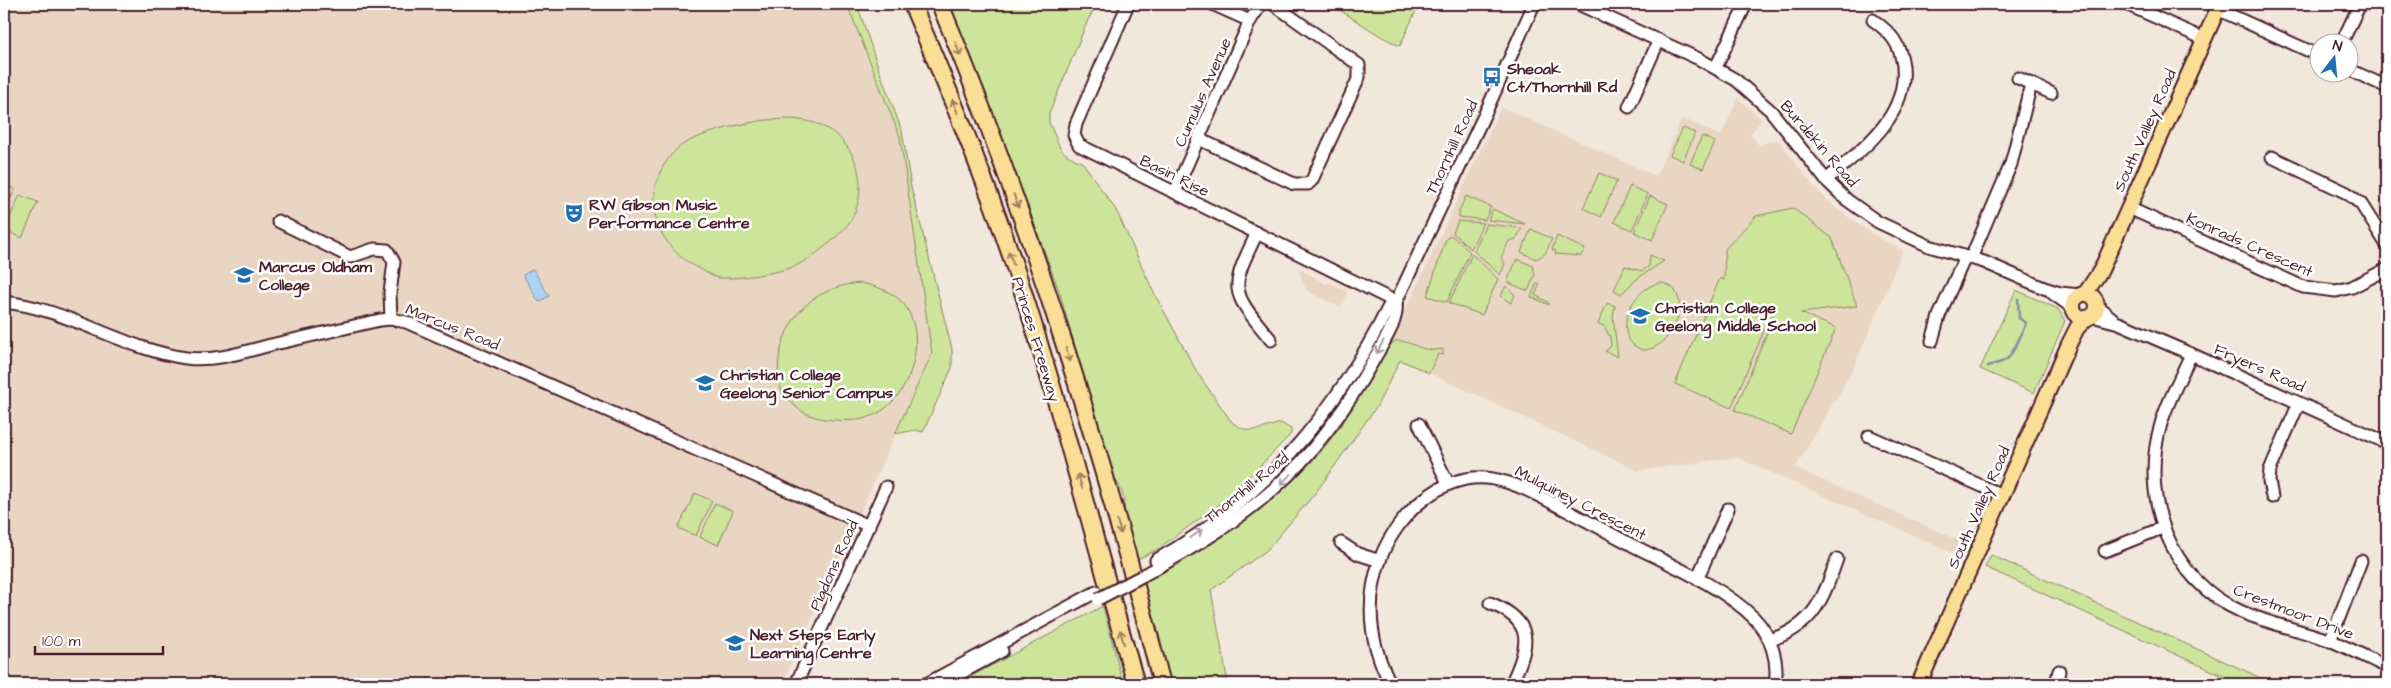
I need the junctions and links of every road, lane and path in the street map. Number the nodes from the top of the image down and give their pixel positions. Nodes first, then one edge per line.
1 (912, 4) edge
2 (940, 4) edge
3 (1128, 4) edge
4 (1212, 4) edge
5 (1260, 4) edge
6 (1273, 4) edge
7 (1534, 4) edge
8 (1578, 4) edge
9 (1746, 4) edge
10 (2126, 4) edge
11 (2360, 4) edge
12 (2218, 6) edge
13 (1873, 20) dead end
14 (1250, 21) junction
15 (2347, 32) edge
16 (2204, 39) junction
17 (1659, 40) junction
18 (2308, 50) edge
19 (1716, 68) junction
20 (2358, 74) edge
21 (2018, 78) dead end
22 (2031, 84) junction
23 (2387, 87) edge
24 (2051, 92) dead end
25 (1629, 107) dead end
26 (1199, 139) junction
27 (2272, 157) dead end
28 (1826, 180) junction
29 (1175, 192) junction
30 (2129, 208) junction
31 (278, 221) dead end
32 (1257, 233) junction
33 (2387, 245) edge
34 (1968, 257) junction
35 (2387, 269) edge
36 (4, 302) edge
37 (1396, 302) junction
38 (2085, 306) junction
39 (391, 319) junction
40 (1271, 340) dead end
41 (1932, 341) dead end
42 (2191, 354) junction
43 (2299, 403) junction
44 (1419, 424) dead end
45 (1869, 436) dead end
46 (2387, 443) edge
47 (1448, 483) junction
48 (886, 487) dead end
49 (2002, 495) junction
50 (2272, 497) dead end
51 (1728, 509) dead end
52 (868, 526) junction
53 (2162, 528) junction
54 (1341, 543) dead end
55 (2105, 552) dead end
56 (1837, 559) dead end
57 (1380, 561) junction
58 (2361, 561) dead end
59 (1697, 579) junction
60 (1097, 596) junction
61 (1490, 603) dead end
62 (1770, 640) junction
63 (2330, 641) junction
64 (2387, 667) edge
65 (2059, 671) dead end
66 (796, 684) edge
67 (926, 684) edge
68 (941, 684) edge
69 (1136, 684) edge
70 (1162, 684) edge
71 (1391, 684) edge
72 (1511, 684) edge
73 (1775, 684) edge
74 (1920, 684) edge
75 (2056, 684) edge

69 -> 1 highway, Princes Freeway
2 -> 70 highway, Princes Freeway
3 - 29 street, Basin Rise
4 - 14 street
5 - 14 street, Cumulus Avenue
6 - 26 street
7 - 37 street, Thornhill Road
8 - 17 street, Burdekin Road
9 - 19 street
10 - 16 street
11 - 15 street
12 - 16 main road, South Valley Road
12 - 18 street
13 - 28 street
14 - 26 street, Cumulus Avenue
16 - 30 main road, South Valley Road
17 - 19 street, Burdekin Road
17 - 25 street
19 - 28 street, Burdekin Road
20 - 23 street
21 - 22 street
22 - 24 street
22 - 34 street
26 - 29 street, Cumulus Avenue
27 - 33 street
28 - 34 street, Burdekin Road
29 - 32 street, Basin Rise
30 - 35 street, Konrads Crescent
30 - 38 main road, South Valley Road
31 - 39 street
32 - 37 street, Basin Rise
32 - 40 street
34 - 38 street, Burdekin Road
34 - 41 street
36 - 39 street, Marcus Road
37 - 60 street, Thornhill Road
38 - 42 street, Fryers Road
38 - 49 main road, South Valley Road
39 - 52 street, Marcus Road
42 - 43 street, Fryers Road
42 - 53 street, Crestmoor Drive
43 - 46 street, Fryers Road
43 - 50 street
44 - 47 street
45 - 49 street
47 - 57 street, Mulquiney Crescent
47 - 59 street, Mulquiney Crescent
48 - 52 street, Pigdons Road
49 - 74 main road, South Valley Road
51 - 59 street
52 - 66 street, Pigdons Road
53 - 55 street
53 - 63 street, Crestmoor Drive
54 - 57 street
56 - 62 street
57 - 71 street, Mulquiney Crescent
58 - 63 street
59 - 62 street, Mulquiney Crescent
60 - 67 street
60 - 68 street
61 - 72 street
62 - 73 street, Mulquiney Crescent
63 - 64 street, Crestmoor Drive
65 - 75 street

